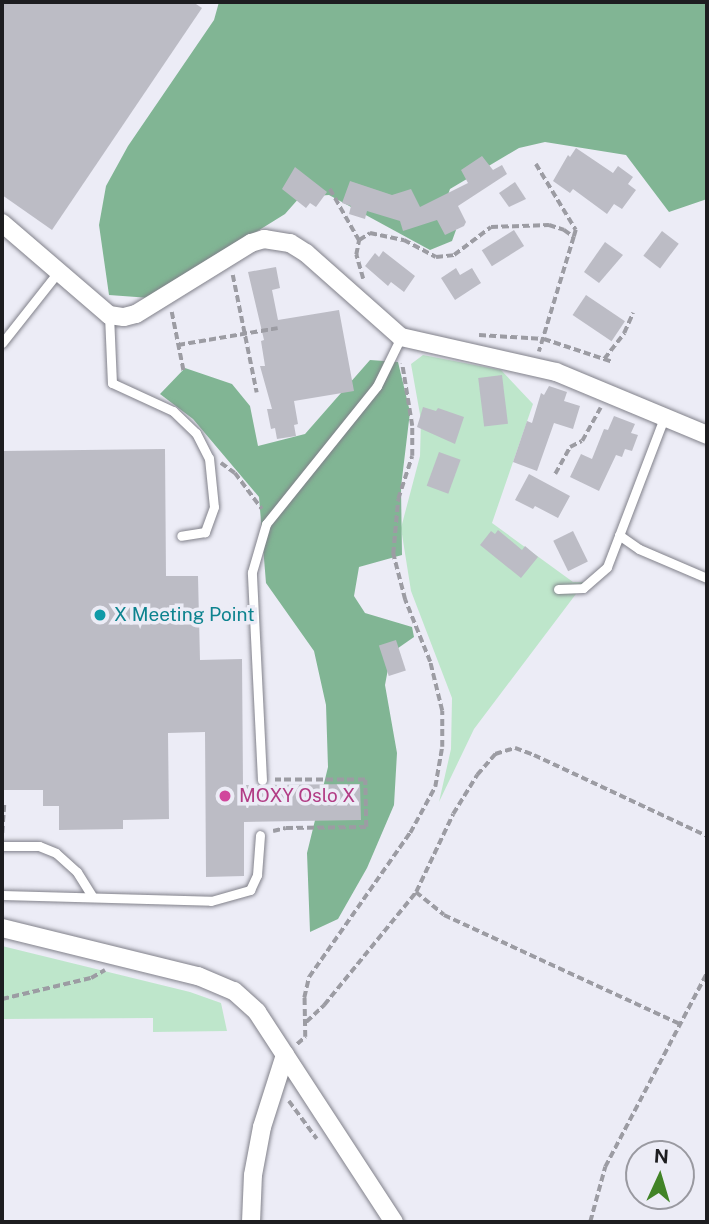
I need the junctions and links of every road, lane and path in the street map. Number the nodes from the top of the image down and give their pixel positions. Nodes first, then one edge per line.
1 (536, 164) dead end
2 (330, 189) dead end
3 (2, 223) edge
4 (574, 237) junction
5 (359, 240) junction
6 (226, 257) junction
7 (58, 272) junction
8 (168, 294) junction
9 (362, 305) junction
10 (633, 313) dead end
11 (109, 316) junction
12 (278, 328) dead end
13 (246, 331) junction
14 (473, 335) dead end
15 (407, 338) junction
16 (544, 339) junction
17 (2, 343) edge
18 (178, 345) junction
19 (604, 359) junction
20 (613, 362) dead end
21 (533, 365) junction
22 (184, 372) dead end
23 (257, 393) dead end
24 (608, 394) junction
25 (664, 418) junction
26 (707, 435) edge
27 (209, 458) junction
28 (555, 474) dead end
29 (270, 520) junction
30 (619, 534) junction
31 (181, 536) dead end
32 (707, 578) edge
33 (558, 589) dead end
34 (262, 780) joint
35 (4, 803) dead end
36 (260, 835) joint
37 (707, 836) edge
38 (2, 837) edge
39 (2, 846) edge
40 (416, 892) junction
41 (2, 895) edge
42 (92, 896) junction
43 (2, 928) edge
44 (110, 955) junction
45 (707, 973) edge
46 (2, 999) edge
47 (306, 1022) junction
48 (680, 1024) junction
49 (285, 1055) junction
50 (251, 1222) edge
51 (394, 1222) edge
52 (590, 1222) edge

1 - 4 path
2 - 5 path
3 - 7 street
4 - 5 path
4 - 16 path
5 - 9 path
6 - 8 street
6 - 9 street
6 - 13 path
7 - 11 street
7 - 17 lane
8 - 11 street
8 - 18 path
9 - 15 street
10 - 19 path
11 - 27 lane
12 - 13 path
13 - 18 path
13 - 23 path
14 - 16 path
15 - 21 street
15 - 29 lane
15 - 47 path
16 - 19 path
16 - 21 path
18 - 22 path
19 - 20 path
21 - 24 street
24 - 25 street
24 - 28 path
25 - 26 street
25 - 30 lane
27 - 29 path
27 - 31 lane
29 - 34 lane
30 - 32 lane
30 - 33 lane
34 - 36 path
35 - 38 path
36 - 42 lane
37 - 40 path
39 - 42 lane
40 - 47 path
40 - 48 path
41 - 42 lane
43 - 44 street
44 - 46 path
44 - 49 street
45 - 48 path
47 - 49 path
48 - 52 path
49 - 50 street
49 - 51 street

